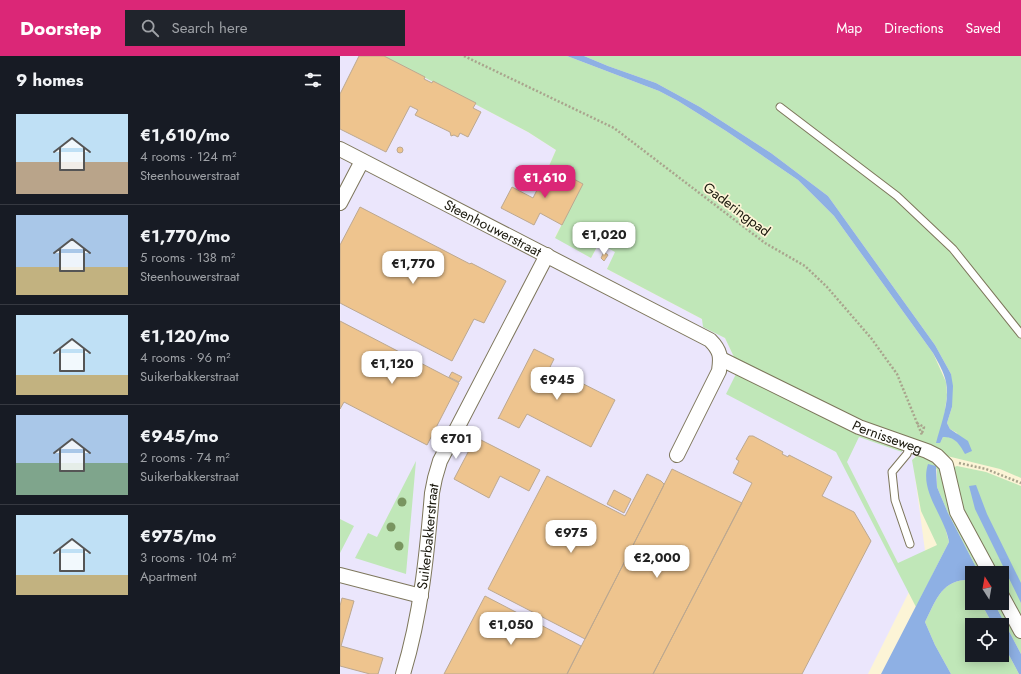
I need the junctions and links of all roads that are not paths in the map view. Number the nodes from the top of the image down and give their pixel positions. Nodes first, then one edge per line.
1 (780, 107) dead end
2 (340, 149) edge
3 (362, 161) junction
4 (340, 203) edge
5 (547, 256) junction
6 (1021, 334) edge
7 (721, 360) junction
8 (910, 445) junction
9 (677, 455) dead end
10 (910, 544) dead end
11 (986, 566) edge
12 (340, 575) edge
13 (421, 596) junction
14 (1009, 609) edge
15 (1021, 631) edge
16 (402, 674) edge

1 - 6 lane
2 - 3 street, Steenhouwerstraat
3 - 4 street
3 - 5 street, Steenhouwerstraat
5 - 7 street, Steenhouwerstraat
5 - 13 street, Suikerbakkerstraat
7 - 8 street, Pernisseweg
7 - 9 street
8 - 10 lane
8 - 11 street, Pernisseweg
12 - 13 street
13 - 16 street, Suikerbakkerstraat
14 - 15 street

